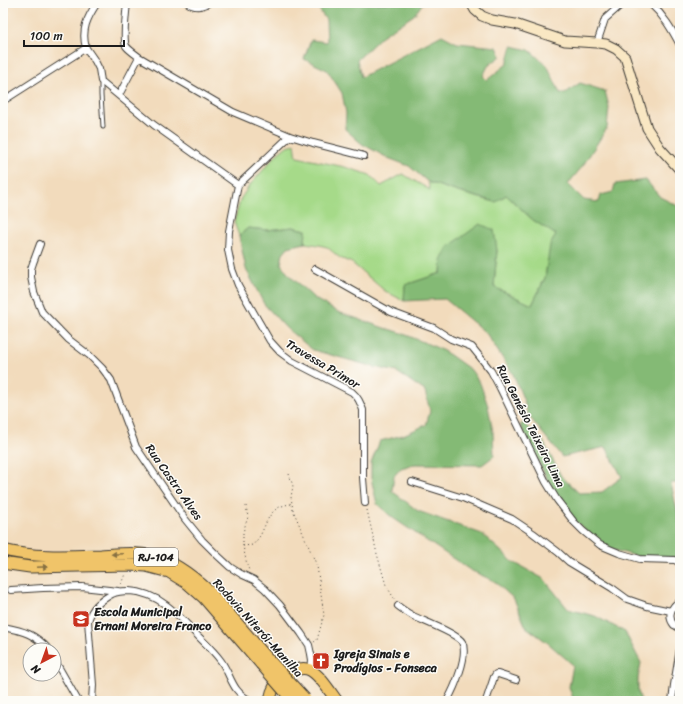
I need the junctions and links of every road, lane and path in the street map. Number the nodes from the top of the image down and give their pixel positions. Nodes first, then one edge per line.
1 (97, 3) edge
2 (127, 3) edge
3 (208, 3) edge
4 (471, 3) edge
5 (623, 3) edge
6 (650, 3) edge
7 (190, 4) edge
8 (597, 43) junction
9 (680, 45) edge
10 (86, 48) junction
11 (139, 57) junction
12 (101, 81) junction
13 (119, 95) junction
14 (3, 101) edge
15 (103, 127) dead end
16 (290, 136) junction
17 (364, 156) dead end
18 (680, 170) edge
19 (238, 185) junction
20 (40, 244) dead end
21 (315, 269) dead end
22 (289, 474) dead end
23 (412, 482) dead end
24 (365, 503) joint
25 (292, 504) junction
26 (246, 506) dead end
27 (243, 546) junction
28 (3, 550) edge
29 (3, 563) edge
30 (680, 564) edge
31 (128, 565) junction
32 (254, 580) junction
33 (11, 590) dead end
34 (118, 591) junction
35 (680, 601) edge
36 (398, 606) joint
37 (671, 612) junction
38 (3, 628) edge
39 (680, 629) edge
40 (43, 642) edge
41 (309, 645) junction
42 (680, 649) edge
43 (264, 662) junction
44 (311, 670) junction
45 (62, 673) edge
46 (516, 680) dead end
47 (301, 700) edge
48 (78, 701) edge
49 (92, 701) edge
50 (251, 701) edge
51 (271, 701) edge
52 (337, 701) edge
53 (447, 701) edge
54 (486, 701) edge
55 (672, 701) edge

1 - 10 street
2 - 11 street
3 - 7 street
4 - 8 street
5 - 8 street
6 - 9 street
8 - 18 street
10 - 12 street
10 - 14 street
11 - 13 street
11 - 16 street
12 - 13 street
12 - 15 lane
13 - 19 street
16 - 17 street
16 - 19 street
19 - 24 street, Travessa Primor
20 - 32 street, Rua Castro Alves
21 - 30 street, Rua Genésio Teixeira Lima
22 - 25 path
23 - 37 street
24 - 36 path
25 - 27 path
25 - 41 path
26 - 27 path
27 - 32 path
43 -> 28 highway, Rodovia Niterói-Manilha / RJ-104
29 -> 31 highway, Rodovia Niterói-Manilha / RJ-104
31 - 34 path
31 - 43 highway, Rodovia Niterói-Manilha / RJ-104
32 - 41 street, Rua Castro Alves
33 - 34 street
34 - 49 street
34 - 50 street
35 - 37 street
36 - 53 street
37 - 39 street
38 - 40 street
41 - 44 street, Rua Castro Alves
42 - 55 street
43 - 47 highway, Rodovia Niterói-Manilha / RJ-104, bridge
44 - 51 highway
44 - 52 highway
45 - 48 street
46 - 54 street

